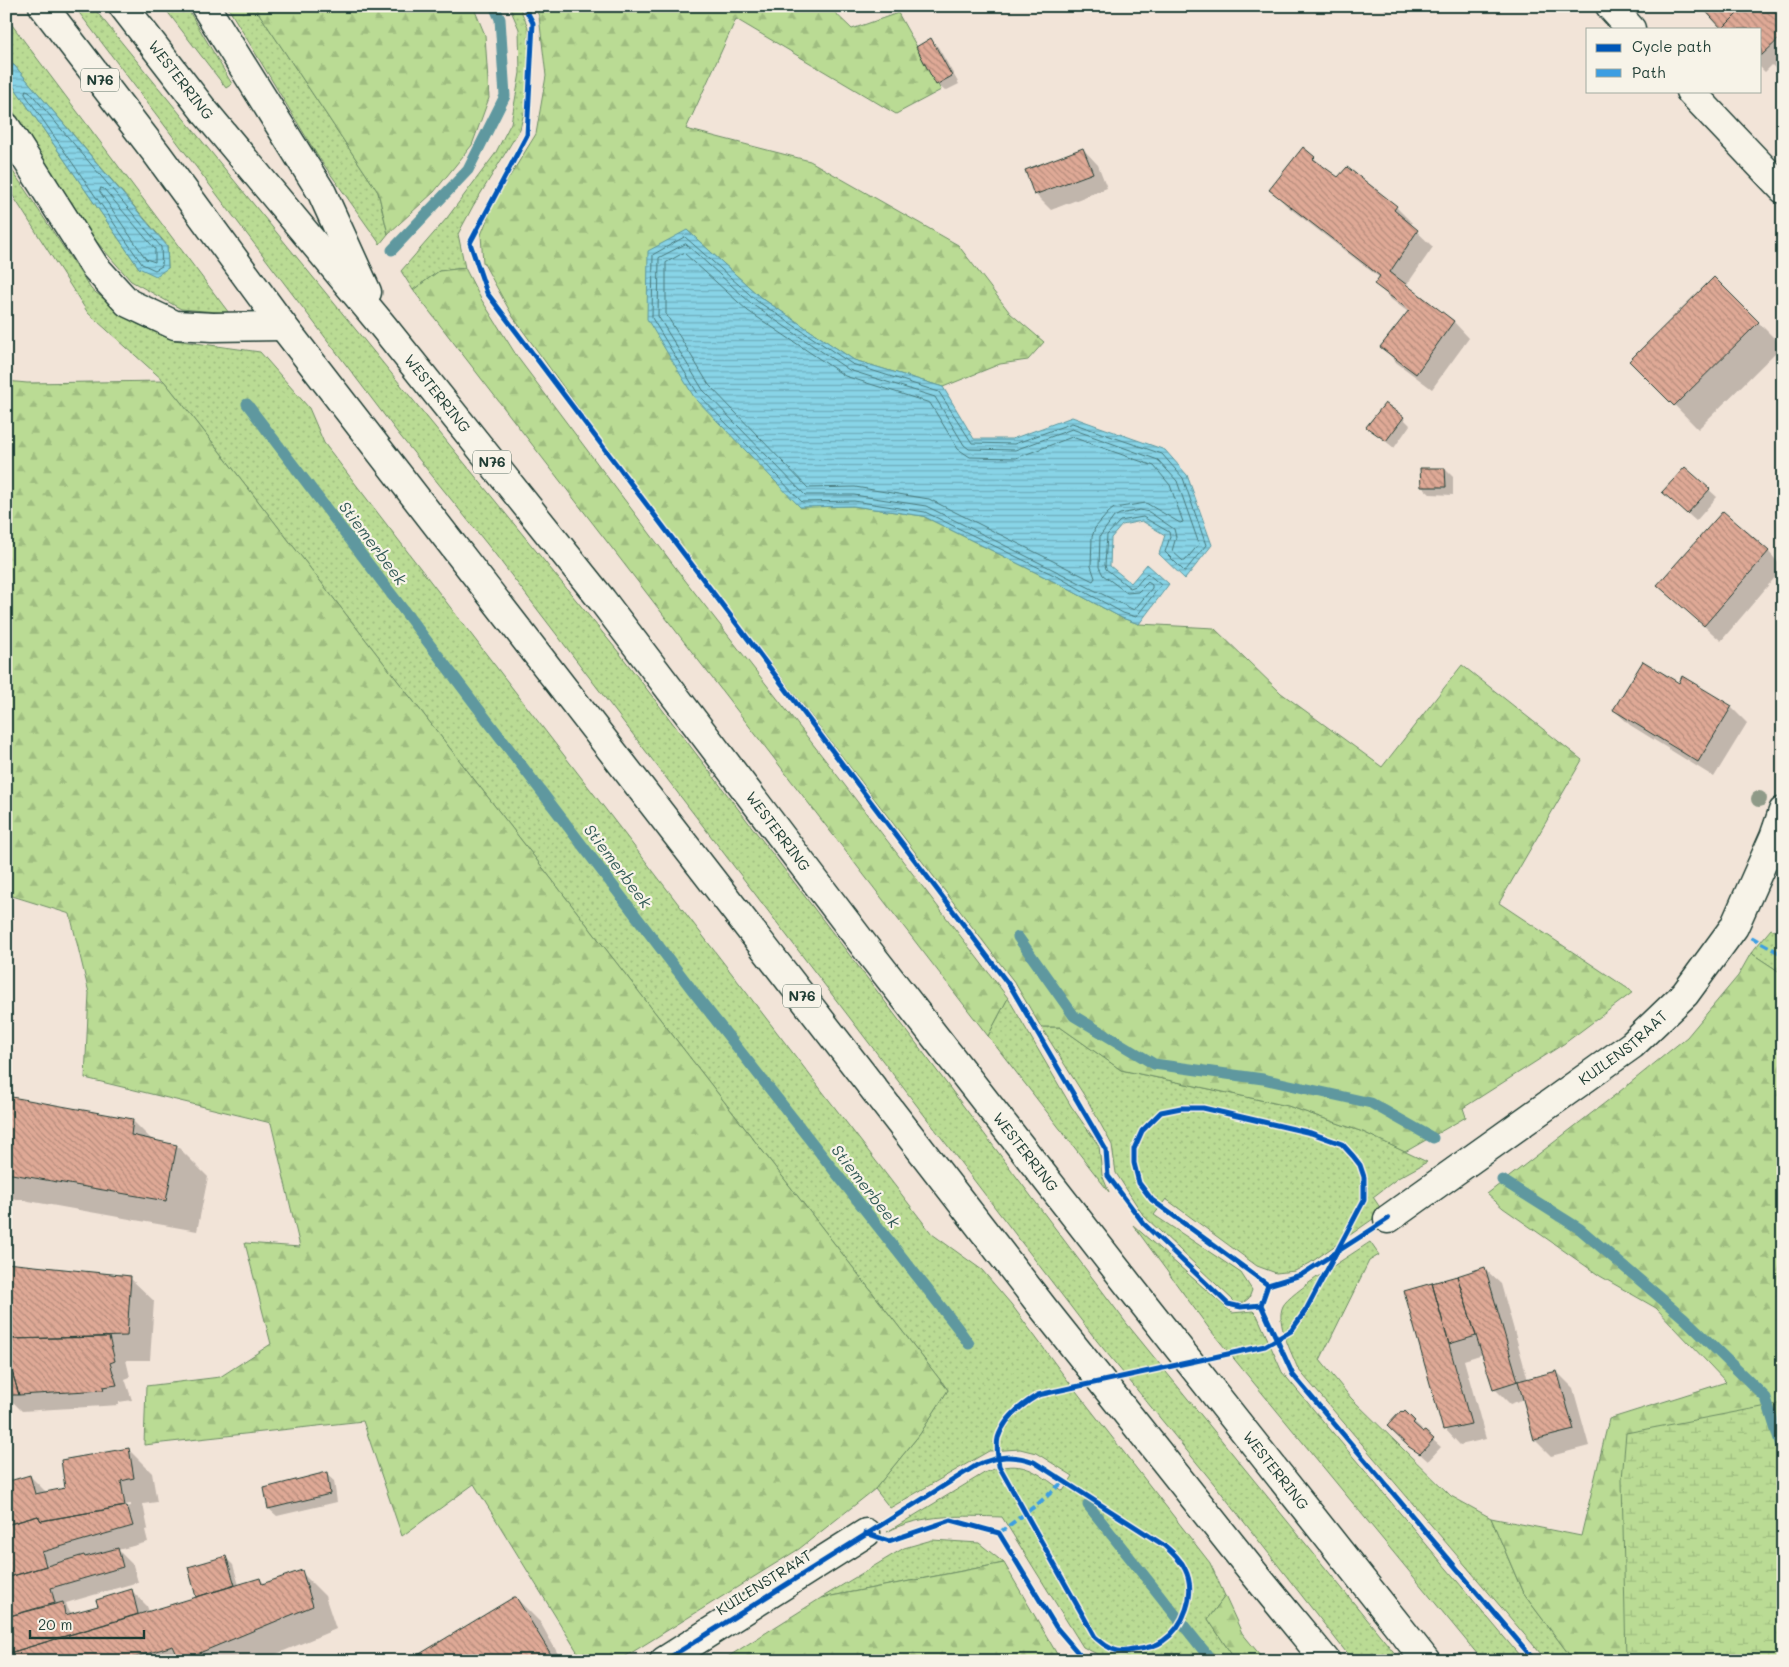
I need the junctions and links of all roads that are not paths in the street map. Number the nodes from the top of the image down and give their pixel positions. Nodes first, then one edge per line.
1 (43, 6) edge
2 (123, 6) edge
3 (205, 6) edge
4 (1610, 6) edge
5 (1630, 28) edge
6 (1691, 92) edge
7 (6, 127) edge
8 (1783, 189) edge
9 (382, 325) junction
10 (283, 326) junction
11 (1783, 811) edge
12 (1388, 1219) dead end
13 (866, 1533) dead end
14 (664, 1661) edge
15 (1326, 1661) edge
16 (1426, 1661) edge

1 - 10 main road, N76
2 - 9 main road, WESTERRING / N76
3 - 9 main road
4 - 5 main road
6 - 8 main road
7 - 10 main road
9 - 16 main road, WESTERRING / N76
10 - 15 main road, N76
11 - 12 main road, KUILENSTRAAT
13 - 14 main road, KUILENSTRAAT

